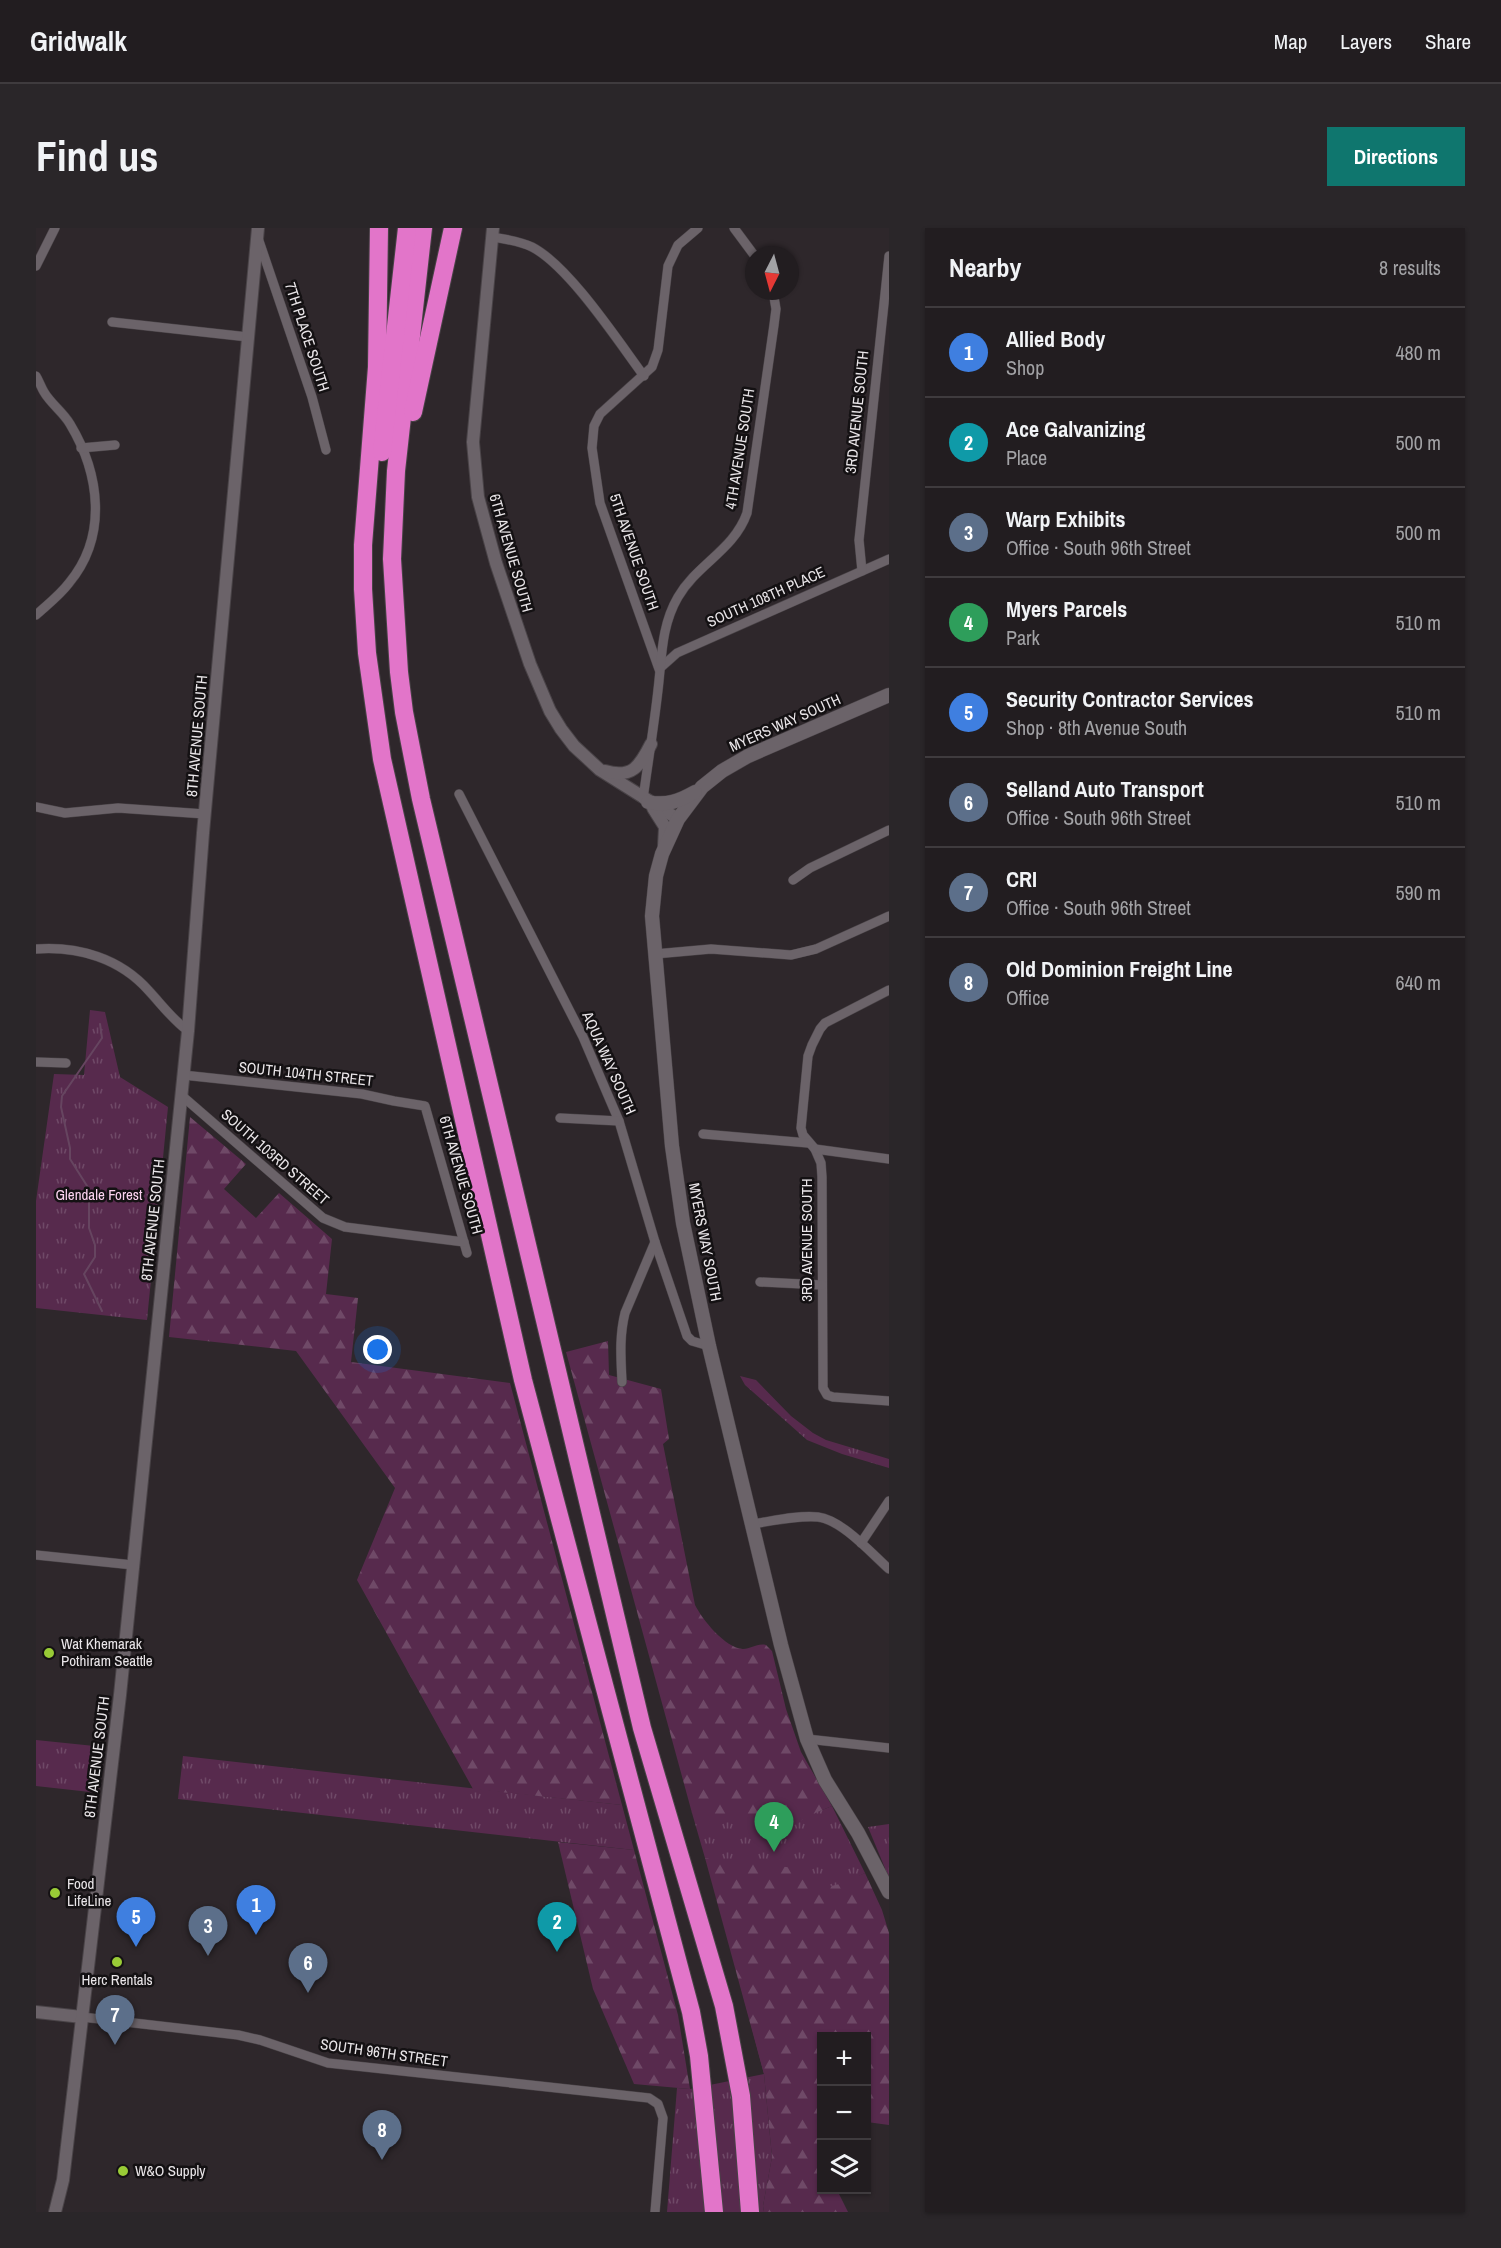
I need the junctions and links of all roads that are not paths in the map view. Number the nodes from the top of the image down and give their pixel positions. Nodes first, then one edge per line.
1 (55, 228) edge
2 (379, 228) edge
3 (407, 228) edge
4 (423, 228) edge
5 (453, 228) edge
6 (698, 228) edge
7 (734, 228) edge
8 (256, 230) edge
9 (492, 232) edge
10 (747, 246) edge
11 (889, 256) edge
12 (36, 266) edge
13 (774, 300) edge
14 (112, 322) dead end
15 (248, 337) junction
16 (36, 376) edge
17 (644, 376) junction
18 (115, 445) dead end
19 (81, 448) junction
20 (326, 450) dead end
21 (396, 471) junction
22 (889, 559) edge
23 (862, 570) junction
24 (36, 615) edge
25 (659, 669) junction
26 (373, 693) junction
27 (889, 695) edge
28 (651, 744) junction
29 (600, 770) junction
30 (702, 788) junction
31 (459, 794) dead end
32 (646, 800) junction
33 (36, 807) edge
34 (205, 814) junction
35 (678, 819) junction
36 (889, 830) edge
37 (662, 854) junction
38 (793, 880) dead end
39 (889, 916) edge
40 (36, 949) edge
41 (655, 954) junction
42 (889, 990) edge
43 (188, 1031) junction
44 (36, 1062) edge
45 (66, 1064) dead end
46 (183, 1075) junction
47 (181, 1095) junction
48 (425, 1106) joint
49 (560, 1118) dead end
50 (619, 1121) junction
51 (702, 1134) dead end
52 (811, 1146) junction
53 (889, 1159) edge
54 (464, 1242) junction
55 (655, 1242) junction
56 (467, 1253) dead end
57 (760, 1282) dead end
58 (822, 1285) junction
59 (709, 1346) junction
60 (622, 1382) dead end
61 (889, 1401) edge
62 (889, 1501) edge
63 (752, 1524) junction
64 (861, 1543) junction
65 (36, 1555) edge
66 (133, 1565) junction
67 (889, 1569) edge
68 (807, 1740) junction
69 (889, 1748) edge
70 (889, 1892) edge
71 (36, 2012) edge
72 (82, 2017) junction
73 (55, 2212) edge
74 (655, 2212) edge
75 (714, 2212) edge
76 (750, 2212) edge

1 - 12 street
2 - 26 highway
3 - 26 highway
4 - 21 highway
5 - 21 highway
6 - 17 street, 5TH AVENUE SOUTH
7 - 10 street
8 - 15 street, 8TH AVENUE SOUTH
8 - 20 street, 7TH PLACE SOUTH
9 - 17 street
9 - 29 street, 6TH AVENUE SOUTH
11 - 23 street, 3RD AVENUE SOUTH
13 - 25 street, 4TH AVENUE SOUTH
14 - 15 street
15 - 34 street, 8TH AVENUE SOUTH
16 - 19 street
17 - 25 street, 5TH AVENUE SOUTH
18 - 19 street
19 - 24 street
21 - 76 highway
22 - 23 street, SOUTH 108TH PLACE
23 - 25 street, SOUTH 108TH PLACE
25 - 28 street, 4TH AVENUE SOUTH
26 - 75 highway
27 - 30 main road, MYERS WAY SOUTH
28 - 29 street
28 - 32 street, 4TH AVENUE SOUTH
29 - 32 street, 6TH AVENUE SOUTH
30 - 32 main road
30 - 35 main road, MYERS WAY SOUTH
31 - 50 street, AQUA WAY SOUTH
32 - 35 street, 6TH AVENUE SOUTH
32 - 37 street
33 - 34 street
34 - 43 street, 8TH AVENUE SOUTH
35 - 37 main road, MYERS WAY SOUTH
36 - 38 street
37 - 41 main road, MYERS WAY SOUTH
39 - 41 street
40 - 43 street
41 - 59 main road, MYERS WAY SOUTH
42 - 52 street, 3RD AVENUE SOUTH
43 - 46 street, 8TH AVENUE SOUTH
44 - 45 street
46 - 47 street, 8TH AVENUE SOUTH
46 - 48 street, SOUTH 104TH STREET
47 - 54 street, SOUTH 103RD STREET
47 - 66 street, 8TH AVENUE SOUTH
48 - 54 street, 6TH AVENUE SOUTH
49 - 50 street
50 - 55 street, AQUA WAY SOUTH
51 - 52 street
52 - 53 street
52 - 58 street, 3RD AVENUE SOUTH
54 - 56 street, 6TH AVENUE SOUTH
55 - 59 street, AQUA WAY SOUTH
55 - 60 street
57 - 58 street
58 - 61 street, 3RD AVENUE SOUTH
59 - 63 main road, MYERS WAY SOUTH
62 - 64 street
63 - 64 street
63 - 68 main road, MYERS WAY SOUTH
64 - 67 street
65 - 66 street
66 - 72 street, 8TH AVENUE SOUTH
68 - 69 street
68 - 70 main road, MYERS WAY SOUTH
71 - 72 street, SOUTH 96TH STREET
72 - 73 street, 8TH AVENUE SOUTH
72 - 74 street, SOUTH 96TH STREET

